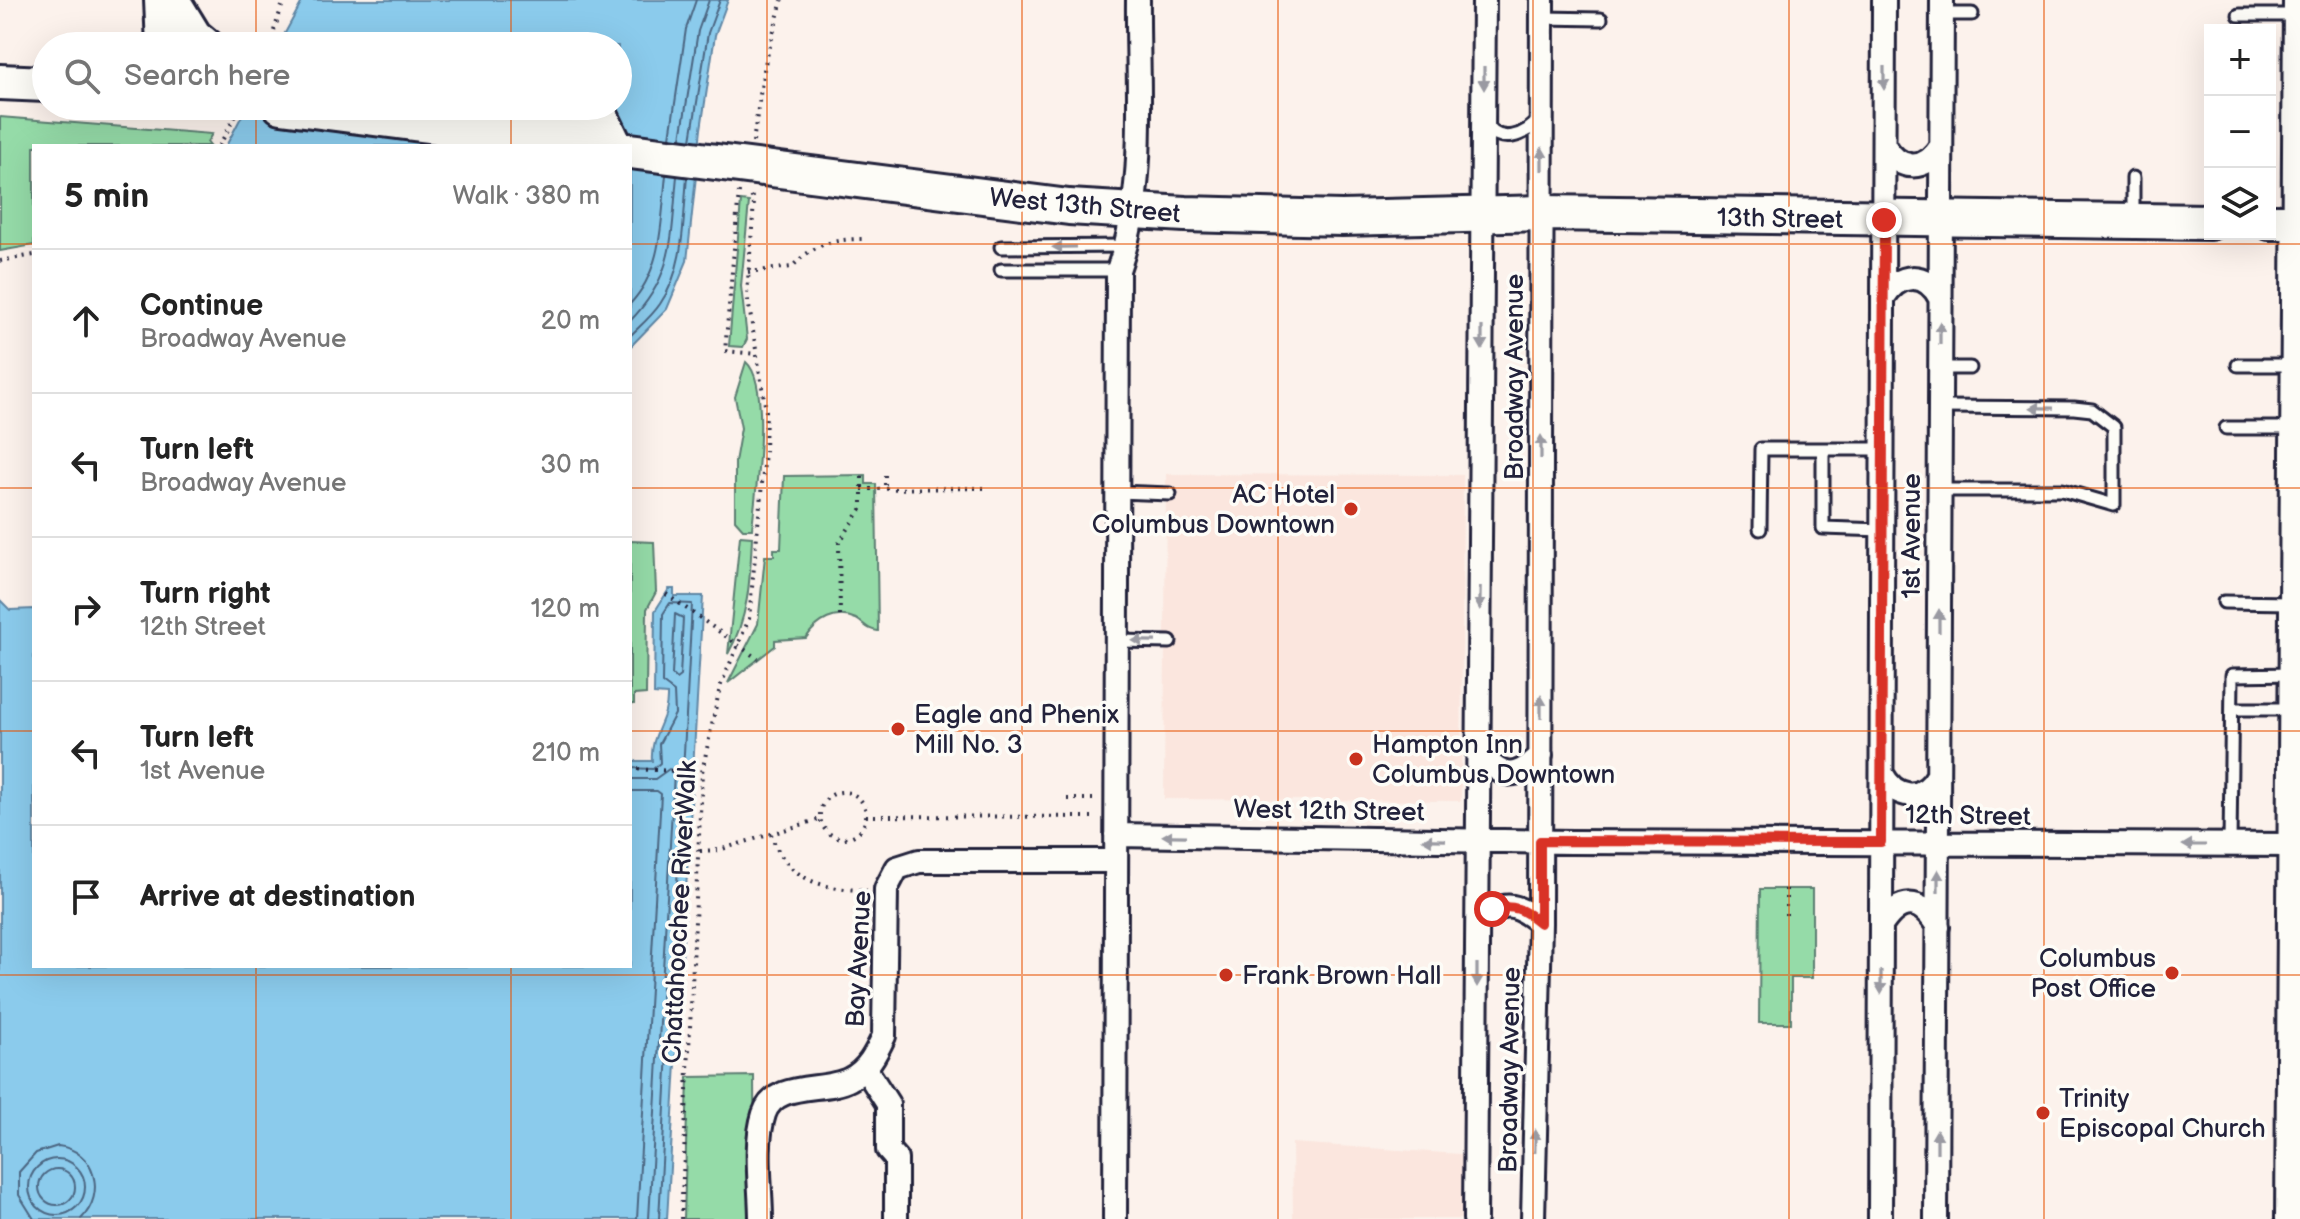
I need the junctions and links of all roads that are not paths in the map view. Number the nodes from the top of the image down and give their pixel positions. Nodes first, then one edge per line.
1 (160, 0) edge
2 (172, 0) edge
3 (1138, 0) edge
4 (1484, 0) edge
5 (1884, 0) edge
6 (1942, 7) edge
7 (2299, 8) edge
8 (1542, 9) edge
9 (1972, 14) dead end
10 (2239, 15) dead end
11 (1601, 19) dead end
12 (161, 32) edge
13 (192, 32) edge
14 (2299, 74) edge
15 (0, 82) edge
16 (32, 83) edge
17 (1542, 104) junction
18 (1484, 114) junction
19 (390, 120) edge
20 (602, 120) edge
21 (577, 144) edge
22 (614, 144) edge
23 (1884, 145) junction
24 (1941, 146) junction
25 (632, 151) edge
26 (2133, 178) dead end
27 (1542, 213) junction
28 (1482, 214) junction
29 (1884, 220) junction
30 (1941, 221) junction
31 (2204, 222) edge
32 (2276, 222) edge
33 (2300, 222) edge
34 (2133, 223) junction
35 (1127, 246) junction
36 (1001, 247) dead end
37 (1001, 270) dead end
38 (1118, 270) junction
39 (2299, 279) edge
40 (1883, 298) junction
41 (1940, 298) junction
42 (2238, 365) dead end
43 (1940, 368) junction
44 (1970, 368) dead end
45 (2299, 376) edge
46 (1940, 407) junction
47 (2226, 428) dead end
48 (2298, 428) junction
49 (1823, 449) junction
50 (1883, 449) junction
51 (1940, 490) junction
52 (1118, 492) junction
53 (1170, 494) dead end
54 (2298, 499) edge
55 (1760, 529) dead end
56 (1883, 530) junction
57 (2298, 601) edge
58 (2224, 602) dead end
59 (1118, 641) junction
60 (1170, 642) dead end
61 (2296, 674) junction
62 (2232, 709) junction
63 (2295, 709) junction
64 (1479, 753) junction
65 (1541, 755) junction
66 (1882, 774) junction
67 (1938, 775) junction
68 (1116, 817) junction
69 (1478, 841) junction
70 (1540, 841) junction
71 (1881, 842) junction
72 (1938, 843) junction
73 (2230, 845) junction
74 (2297, 845) edge
75 (1116, 861) junction
76 (1478, 923) junction
77 (1540, 923) junction
78 (1881, 926) junction
79 (1938, 927) junction
80 (865, 1068) junction
81 (761, 1219) edge
82 (896, 1219) edge
83 (1115, 1219) edge
84 (1475, 1219) edge
85 (1533, 1219) edge
86 (1880, 1219) edge
87 (1936, 1219) edge
88 (2291, 1219) edge

1 - 12 main road
2 - 13 main road
3 - 35 street
4 -> 18 street, Broadway Avenue
5 -> 23 street, 1st Avenue
6 - 9 lane
6 - 24 street, 1st Avenue
7 - 10 lane
7 - 14 main road
8 - 11 lane
8 - 17 street, Broadway Avenue
14 - 33 main road
15 - 16 main road
17 - 18 lane
27 -> 17 street, Broadway Avenue
18 - 28 street, Broadway Avenue
19 - 21 main road
20 - 22 main road
23 - 24 street
23 - 29 street, 1st Avenue
24 - 30 street, 1st Avenue
25 - 28 main road, West 13th Street
26 - 34 lane
27 - 28 main road, West 13th Street
27 - 29 main road, 13th Street
65 -> 27 street, Broadway Avenue
28 -> 64 street, Broadway Avenue
29 - 30 main road, 13th Street
29 - 40 street, 1st Avenue
30 - 34 main road, 13th Street
30 - 41 street, 1st Avenue
31 - 34 main road, 13th Street
32 - 33 main road
33 - 39 main road
35 -> 36 lane
35 - 38 street
37 - 38 lane
38 - 52 street
39 - 45 main road
40 - 41 street
40 - 50 street, 1st Avenue
43 -> 41 street, 1st Avenue
42 - 45 lane
43 - 44 lane
43 - 46 street, 1st Avenue
45 - 48 main road
46 - 51 street, 1st Avenue
51 -> 46 lane
47 - 48 lane
48 - 54 main road
49 - 50 lane
49 - 55 lane
49 - 56 lane
50 - 56 street, 1st Avenue
67 -> 51 street, 1st Avenue
52 - 53 lane
52 - 59 street
54 - 57 main road
56 - 66 street, 1st Avenue
57 - 58 lane
57 - 61 main road
60 -> 59 lane
59 - 68 street
61 - 62 lane
61 - 63 main road
62 - 63 lane
62 - 73 lane
63 - 74 main road
64 - 65 street
64 - 69 street, Broadway Avenue
65 - 70 street, Broadway Avenue
66 - 67 street
66 - 71 street, 1st Avenue
67 - 72 street, 1st Avenue
69 -> 68 street, West 12th Street
68 - 75 street
69 - 70 street, West 12th Street
69 - 76 street, Broadway Avenue
70 - 71 street, 12th Street
70 - 77 street, Broadway Avenue
71 - 72 street, 12th Street
71 - 78 street, 1st Avenue
73 -> 72 street, 12th Street
79 -> 72 street, 1st Avenue
73 - 74 street, 12th Street
74 - 88 main road
75 - 80 street, Bay Avenue
75 - 83 street
76 - 77 street
76 -> 84 street, Broadway Avenue
85 -> 77 street, Broadway Avenue
78 - 79 street
78 -> 86 street, 1st Avenue
87 -> 79 street, 1st Avenue
80 - 81 street, Bay Avenue
80 - 82 street

